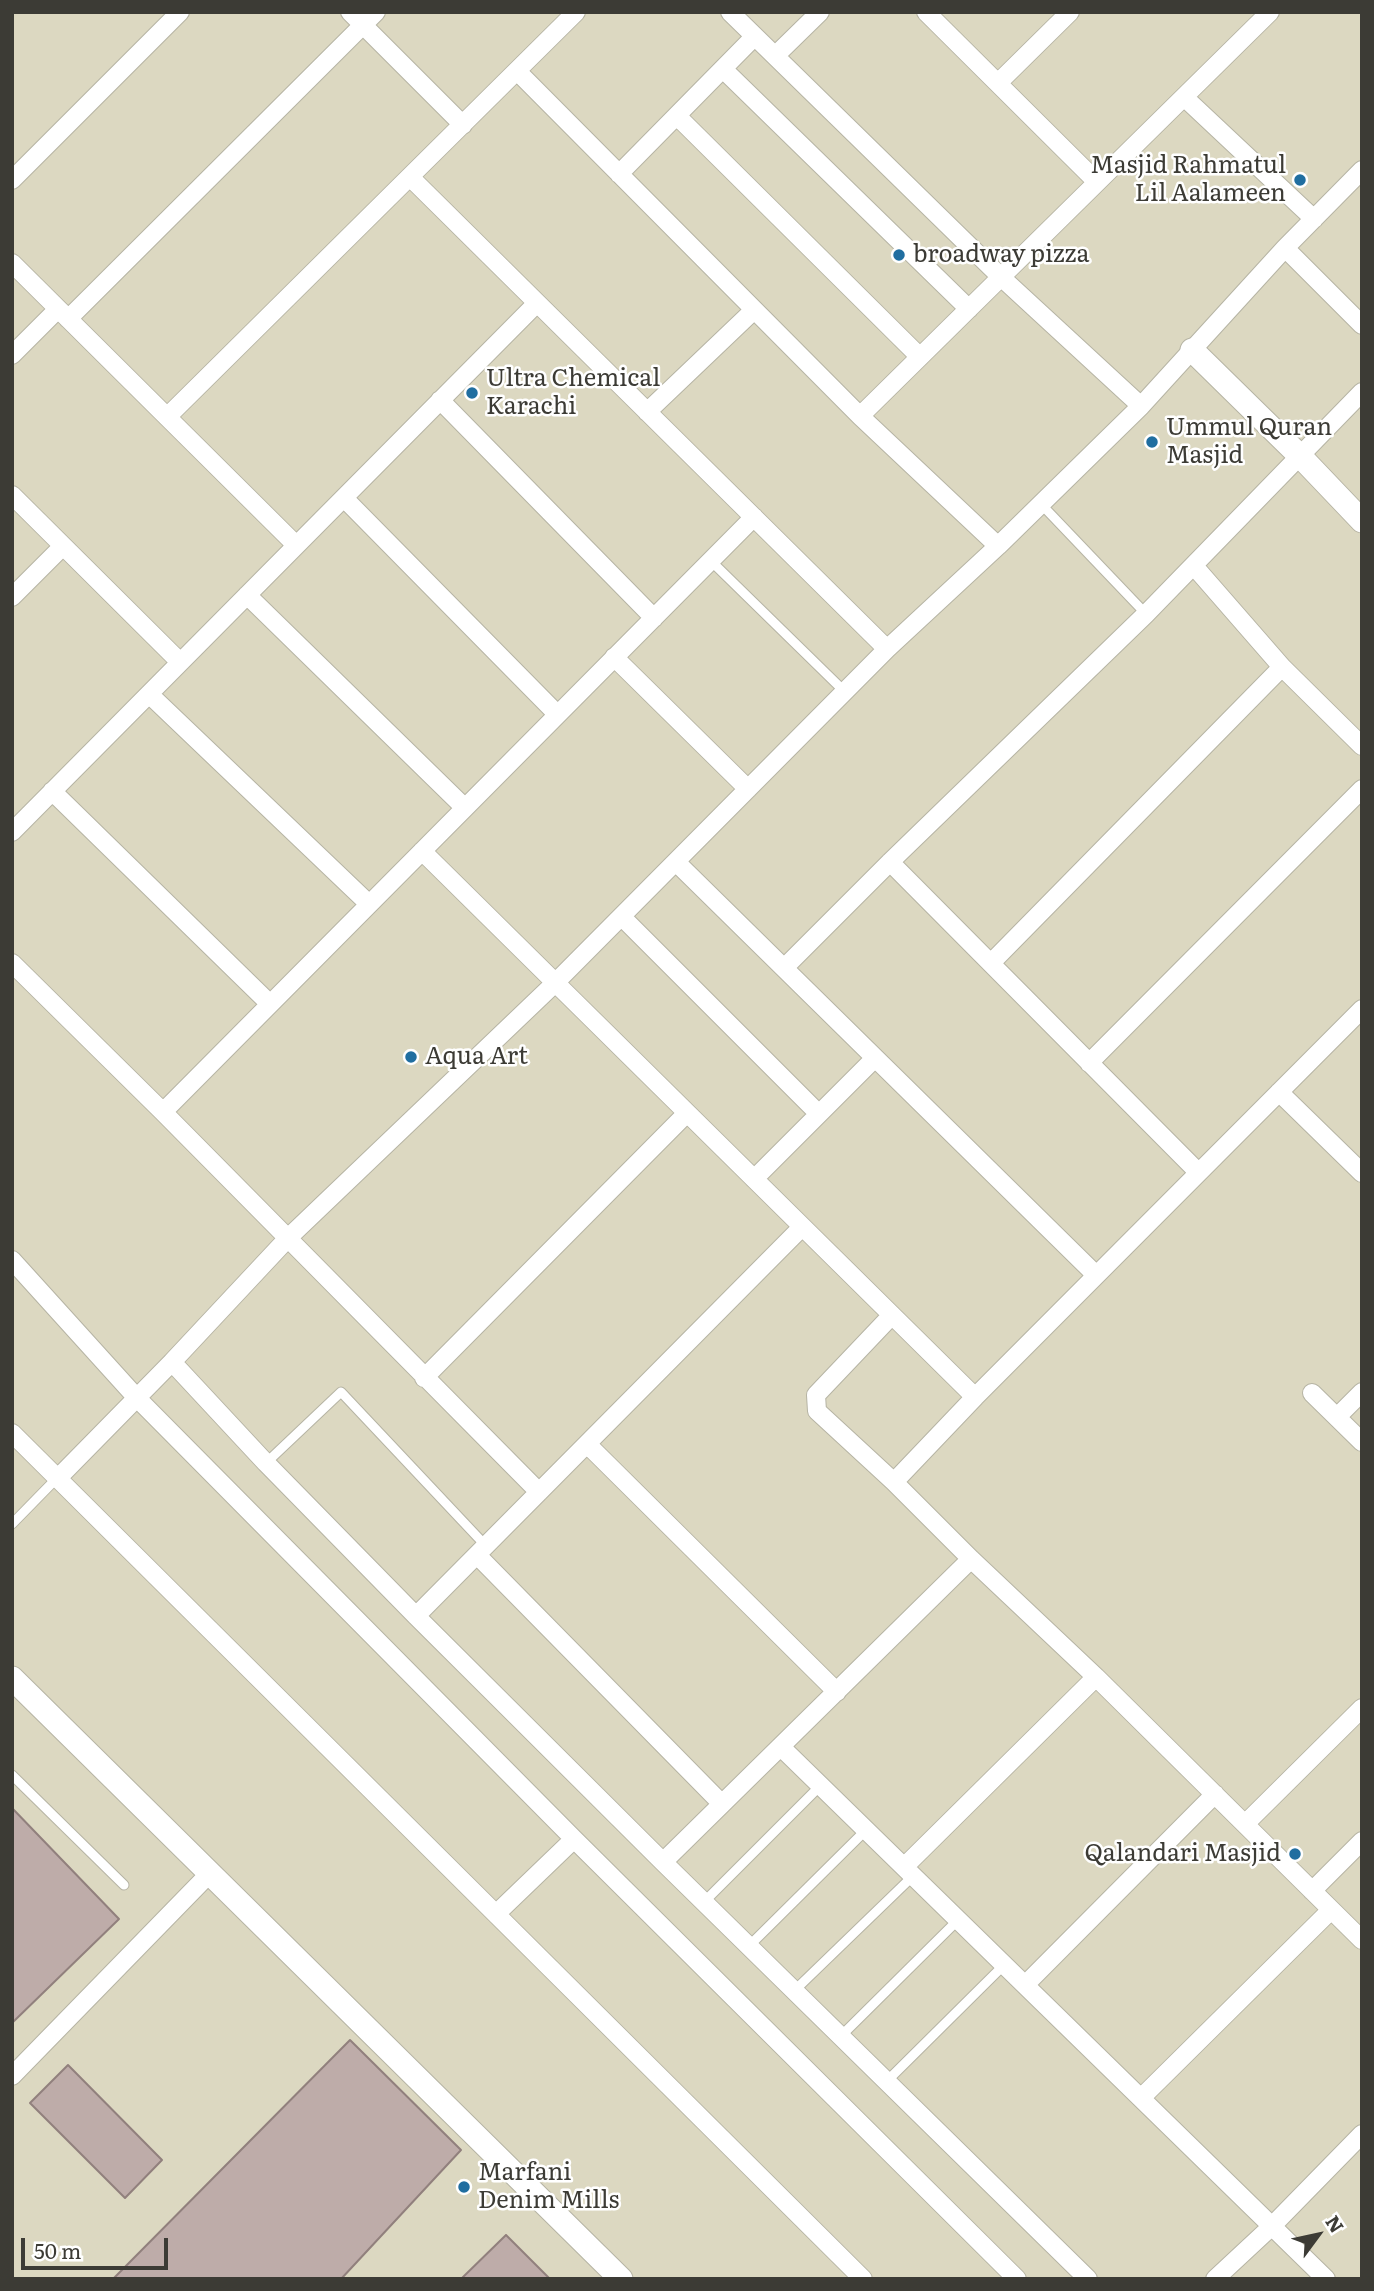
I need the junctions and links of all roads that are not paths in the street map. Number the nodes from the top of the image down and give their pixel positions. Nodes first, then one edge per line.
1 (180, 12) edge
2 (576, 12) edge
3 (730, 12) edge
4 (820, 12) edge
5 (926, 12) edge
6 (1069, 12) edge
7 (1270, 12) edge
8 (363, 17) edge
9 (754, 37) junction
10 (775, 56) junction
11 (723, 69) junction
12 (517, 71) junction
13 (998, 83) junction
14 (1184, 97) junction
15 (677, 116) junction
16 (463, 125) junction
17 (1362, 170) edge
18 (619, 174) junction
19 (410, 177) junction
20 (12, 180) edge
21 (1097, 182) junction
22 (1314, 219) junction
23 (1285, 248) junction
24 (12, 263) edge
25 (1001, 277) junction
26 (537, 303) junction
27 (969, 309) junction
28 (754, 310) junction
29 (63, 314) junction
30 (1362, 325) edge
31 (1192, 350) junction
32 (12, 355) edge
33 (920, 356) junction
34 (1362, 392) edge
35 (440, 400) junction
36 (1141, 406) junction
37 (647, 411) junction
38 (860, 416) junction
39 (167, 417) junction
40 (1301, 457) junction
41 (12, 495) edge
42 (344, 498) junction
43 (1041, 504) junction
44 (754, 517) junction
45 (1362, 521) edge
46 (296, 545) junction
47 (63, 546) junction
48 (998, 546) junction
49 (710, 560) junction
50 (1194, 566) junction
51 (247, 595) junction
52 (12, 597) edge
53 (1146, 614) junction
54 (654, 618) junction
55 (887, 649) junction
56 (614, 657) junction
57 (180, 662) junction
58 (1282, 667) junction
59 (845, 692) junction
60 (149, 694) junction
61 (557, 715) junction
62 (1362, 746) edge
63 (748, 789) junction
64 (1362, 789) edge
65 (52, 791) junction
66 (465, 808) junction
67 (12, 832) edge
68 (422, 851) junction
69 (676, 862) junction
70 (890, 862) junction
71 (369, 904) junction
72 (622, 917) junction
73 (12, 963) edge
74 (991, 963) junction
75 (784, 968) junction
76 (555, 983) junction
77 (270, 1004) junction
78 (1362, 1009) edge
79 (875, 1058) junction
80 (1089, 1063) junction
81 (1279, 1092) junction
82 (163, 1112) junction
83 (687, 1113) junction
84 (819, 1114) junction
85 (1198, 1172) junction
86 (1362, 1173) edge
87 (754, 1179) junction
88 (802, 1227) junction
89 (288, 1238) junction
90 (12, 1260) edge
91 (1096, 1275) junction
92 (892, 1315) junction
93 (172, 1362) junction
94 (424, 1378) junction
95 (1362, 1392) edge
96 (1312, 1393) dead end
97 (136, 1398) junction
98 (975, 1398) junction
99 (1337, 1417) junction
100 (12, 1433) edge
101 (1362, 1442) edge
102 (587, 1444) junction
103 (266, 1463) junction
104 (58, 1478) junction
105 (894, 1482) junction
106 (539, 1492) junction
107 (12, 1524) edge
108 (481, 1550) junction
109 (971, 1559) junction
110 (416, 1616) junction
111 (1097, 1677) junction
112 (12, 1678) edge
113 (837, 1692) junction
114 (1362, 1708) edge
115 (781, 1746) junction
116 (12, 1775) edge
117 (821, 1785) junction
118 (1215, 1794) junction
119 (722, 1804) junction
120 (1245, 1824) junction
121 (866, 1830) junction
122 (574, 1839) junction
123 (1362, 1841) edge
124 (663, 1862) junction
125 (909, 1871) junction
126 (211, 1872) junction
127 (124, 1885) dead end
128 (1312, 1891) junction
129 (704, 1902) junction
130 (1331, 1910) junction
131 (496, 1914) junction
132 (958, 1920) junction
133 (1361, 1939) edge
134 (749, 1946) junction
135 (1004, 1965) junction
136 (1025, 1985) junction
137 (794, 1991) junction
138 (841, 2036) junction
139 (12, 2076) edge
140 (887, 2081) junction
141 (1141, 2098) junction
142 (1362, 2134) edge
143 (1272, 2226) junction
144 (621, 2279) edge
145 (863, 2279) edge
146 (1017, 2279) edge
147 (1088, 2279) edge
148 (1215, 2279) edge
149 (1326, 2279) edge

1 - 20 street
2 - 12 street
3 - 9 street
4 - 10 street
5 - 13 street
6 - 13 street
7 - 14 street
8 - 16 street
8 - 29 street
9 - 10 street
9 - 11 street
10 - 25 street
11 - 15 street
11 - 27 street
12 - 16 street
12 - 18 street
13 - 21 street
14 - 21 street
14 - 22 street
15 - 18 street
15 - 33 street
16 - 19 street
17 - 22 street
18 - 28 street
19 - 26 street
19 - 39 street
21 - 25 street
22 - 23 street
23 - 30 street
23 - 31 street
24 - 29 street
25 - 27 street
25 - 36 street
26 - 35 street
26 - 37 street
27 - 33 street
28 - 37 street
28 - 38 street
29 - 32 street
29 - 39 street
31 - 36 street
31 - 40 street
33 - 38 street
34 - 40 street
35 - 42 street
35 - 54 street
36 - 43 street
37 - 44 street
38 - 48 street
39 - 46 street
40 - 45 street
40 - 50 street
41 - 47 street
42 - 46 street
42 - 61 street
43 - 48 street
43 - 53 lane
44 - 49 street
44 - 55 street
46 - 51 street
47 - 52 street
47 - 57 street
48 - 55 street
49 - 54 street
49 - 59 lane
50 - 53 street
50 - 58 street
51 - 57 street
51 - 66 street
53 - 70 street
54 - 56 street
55 - 59 street
56 - 61 street
56 - 63 street
57 - 60 street
58 - 62 street
58 - 74 street
59 - 63 street
60 - 65 street
60 - 71 street
61 - 66 street
63 - 69 street
64 - 80 street
65 - 67 street
65 - 77 street
66 - 68 street
68 - 71 street
68 - 76 street
69 - 72 street
69 - 75 street
70 - 74 street
70 - 75 street
71 - 77 street
72 - 76 street
72 - 84 street
73 - 82 street
74 - 80 street
75 - 79 street
76 - 83 street
76 - 89 street
77 - 82 street
78 - 81 street
79 - 84 street
79 - 91 street
80 - 85 street
81 - 85 street
81 - 86 street
82 - 89 street
83 - 87 street
83 - 94 street
84 - 87 street
85 - 91 street
87 - 88 street
88 - 92 street
88 - 102 street
89 - 93 street
89 - 94 street
90 - 97 street
91 - 98 street
92 - 98 street
92 - 105 street
93 - 97 street
93 - 103 street
94 - 106 street
95 - 99 street
96 - 99 street
97 - 104 street
97 - 122 street
98 - 105 street
99 - 101 street
100 - 104 street
102 - 106 street
102 - 113 street
103 - 108 lane
103 - 110 street
104 - 107 lane
104 - 131 street
105 - 109 street
106 - 108 street
108 - 110 street
108 - 119 street
109 - 111 street
109 - 113 street
110 - 124 street
111 - 118 street
111 - 125 street
112 - 126 street
113 - 115 street
114 - 120 street
115 - 117 street
115 - 119 street
116 - 127 lane
117 - 121 street
117 - 129 lane
118 - 120 street
118 - 136 street
119 - 124 street
120 - 128 street
121 - 125 street
121 - 134 lane
122 - 131 street
122 - 146 street
123 - 128 street
124 - 129 street
125 - 132 street
125 - 137 lane
126 - 139 street
126 - 144 street
128 - 130 street
129 - 134 street
130 - 133 street
130 - 141 street
131 - 145 street
132 - 135 street
132 - 138 lane
134 - 137 street
135 - 136 street
135 - 140 lane
136 - 141 street
137 - 138 street
138 - 140 street
140 - 147 street
141 - 143 street
142 - 143 street
143 - 148 street
143 - 149 street

